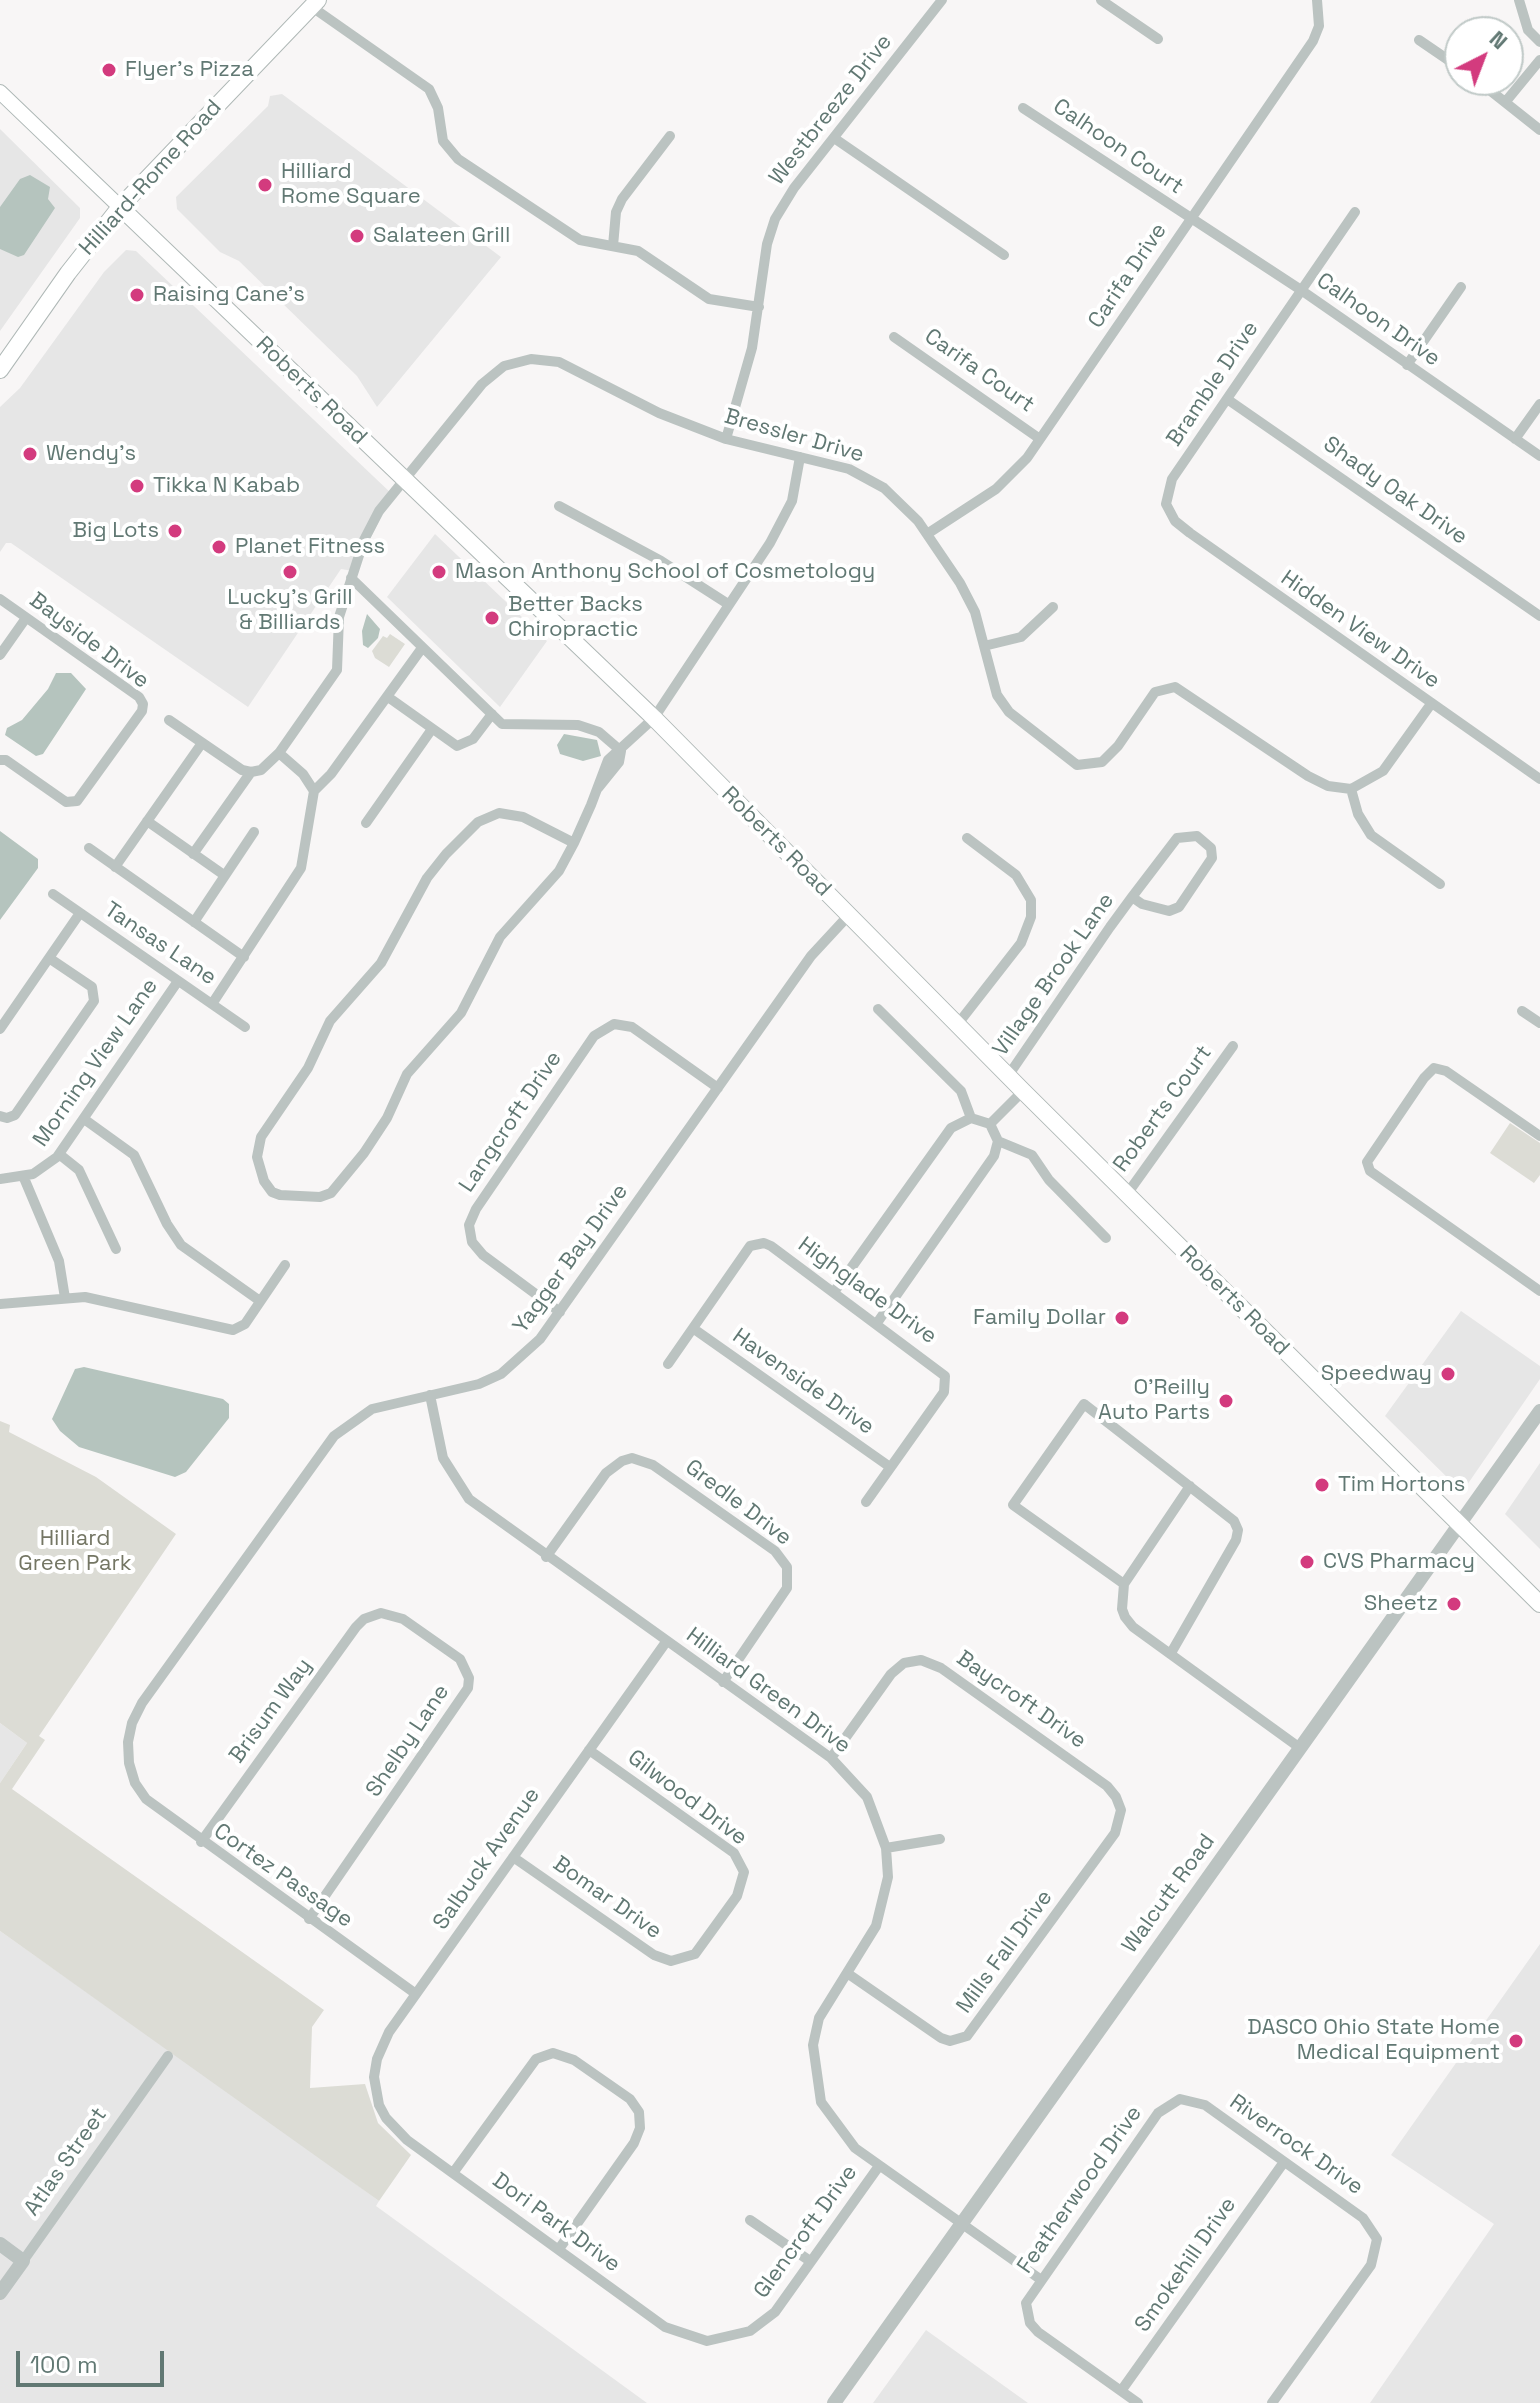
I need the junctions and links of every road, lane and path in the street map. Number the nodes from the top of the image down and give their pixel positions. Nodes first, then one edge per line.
1 (942, 0) edge
2 (1101, 0) edge
3 (1519, 0) edge
4 (315, 3) edge
5 (1318, 3) edge
6 (1158, 39) dead end
7 (1419, 40) dead end
8 (1540, 42) edge
9 (1444, 57) edge
10 (1540, 60) edge
11 (0, 92) edge
12 (1501, 96) edge
13 (1507, 100) junction
14 (1023, 108) dead end
15 (1540, 130) edge
16 (670, 136) dead end
17 (834, 138) junction
18 (120, 207) junction
19 (1355, 212) dead end
20 (1191, 220) junction
21 (613, 246) junction
22 (1004, 255) dead end
23 (1461, 287) dead end
24 (1301, 290) junction
25 (759, 307) junction
26 (894, 337) dead end
27 (1407, 365) junction
28 (0, 370) edge
29 (1227, 399) junction
30 (1540, 404) edge
31 (726, 439) junction
32 (1040, 439) junction
33 (1515, 439) junction
34 (1540, 456) edge
35 (800, 457) junction
36 (405, 479) junction
37 (1166, 504) joint
38 (559, 506) dead end
39 (927, 534) junction
40 (351, 578) junction
41 (0, 599) edge
42 (728, 604) junction
43 (1053, 607) dead end
44 (1540, 616) edge
45 (26, 618) junction
46 (984, 646) junction
47 (422, 648) junction
48 (0, 655) edge
49 (388, 697) junction
50 (1431, 704) junction
51 (492, 714) junction
52 (654, 718) junction
53 (169, 720) dead end
54 (432, 729) junction
55 (202, 743) junction
56 (621, 751) junction
57 (279, 753) junction
58 (0, 760) edge
59 (251, 772) junction
60 (1540, 779) edge
61 (1351, 789) junction
62 (314, 791) junction
63 (147, 821) junction
64 (366, 823) dead end
65 (254, 832) dead end
66 (967, 838) dead end
67 (574, 843) junction
68 (89, 848) dead end
69 (193, 854) junction
70 (115, 867) junction
71 (224, 875) junction
72 (1440, 884) dead end
73 (53, 894) dead end
74 (1132, 897) junction
75 (80, 913) junction
76 (848, 916) junction
77 (194, 922) junction
78 (244, 957) junction
79 (49, 958) junction
80 (178, 981) junction
81 (212, 1004) junction
82 (878, 1009) dead end
83 (1522, 1011) dead end
84 (1540, 1023) edge
85 (957, 1025) junction
86 (245, 1027) dead end
87 (0, 1029) edge
88 (1233, 1046) dead end
89 (1008, 1076) junction
90 (718, 1088) junction
91 (1023, 1091) junction
92 (0, 1116) edge
93 (971, 1118) junction
94 (84, 1119) junction
95 (990, 1124) junction
96 (1540, 1136) edge
97 (998, 1141) junction
98 (59, 1154) junction
99 (24, 1178) junction
100 (0, 1179) edge
101 (1127, 1194) junction
102 (1106, 1238) dead end
103 (116, 1249) dead end
104 (285, 1265) dead end
105 (1540, 1291) edge
106 (834, 1292) junction
107 (65, 1298) junction
108 (260, 1301) junction
109 (0, 1304) edge
110 (560, 1312) junction
111 (877, 1323) junction
112 (694, 1329) junction
113 (668, 1364) dead end
114 (430, 1395) junction
115 (1540, 1411) edge
116 (890, 1467) junction
117 (1190, 1486) junction
118 (866, 1502) dead end
119 (1459, 1524) junction
120 (546, 1557) junction
121 (1124, 1584) junction
122 (1540, 1604) edge
123 (381, 1613) joint
124 (666, 1642) junction
125 (1171, 1653) junction
126 (723, 1682) junction
127 (1300, 1748) junction
128 (589, 1750) junction
129 (831, 1758) junction
130 (135, 1783) joint
131 (1121, 1810) joint
132 (940, 1839) dead end
133 (201, 1842) junction
134 (886, 1848) junction
135 (513, 1857) junction
136 (309, 1919) junction
137 (682, 1960) joint
138 (847, 1973) junction
139 (416, 1994) junction
140 (168, 2056) dead end
141 (1180, 2099) joint
142 (382, 2111) joint
143 (1284, 2162) junction
144 (879, 2166) junction
145 (453, 2173) junction
146 (750, 2220) dead end
147 (961, 2224) junction
148 (0, 2244) edge
149 (559, 2249) junction
150 (23, 2261) junction
151 (810, 2261) junction
152 (1040, 2279) junction
153 (0, 2293) edge
154 (721, 2341) joint
155 (1121, 2391) junction
156 (834, 2403) edge
157 (1138, 2403) edge
158 (1272, 2403) edge

1 - 17 street, Westbreeze Drive
2 - 6 street
3 - 8 street
4 - 18 main road, Hilliard-Rome Road
4 - 21 street
5 - 20 street, Carifa Drive
7 - 9 street
10 - 13 street
11 - 18 main road, Roberts Road
12 - 13 street
13 - 15 street
14 - 20 street, Calhoon Court
16 - 21 street
17 - 22 street
17 - 25 street, Westbreeze Drive
18 - 28 main road, Hilliard-Rome Road
18 - 36 main road, Roberts Road
19 - 24 street, Bramble Drive
20 - 24 street, Calhoon Drive
20 - 32 street, Carifa Drive
21 - 25 street
23 - 27 street
24 - 27 street, Calhoon Drive
24 - 29 street, Bramble Drive
25 - 31 street, Westbreeze Drive
26 - 32 street, Carifa Court
27 - 33 street, Calhoon Drive
29 - 37 street, Bramble Drive
29 - 44 street, Shady Oak Drive
30 - 33 street
31 - 35 street, Bressler Drive
31 - 36 street, Bressler Drive
32 - 39 street, Carifa Drive
33 - 34 street, Calhoon Drive
35 - 39 street, Bressler Drive
35 - 42 street
36 - 40 street, Bressler Drive
36 - 52 main road, Roberts Road
37 - 50 street, Hidden View Drive
38 - 42 street
39 - 46 street, Bressler Drive
40 - 47 street
40 - 57 street, Bressler Drive
41 - 45 street, Bayside Drive
42 - 52 street
43 - 46 street
45 - 48 street
45 - 58 street, Bayside Drive
46 - 61 street, Bressler Drive
47 - 49 street
47 - 51 street
49 - 54 street
49 - 62 street
50 - 60 street, Hidden View Drive
50 - 61 street
51 - 54 street
51 - 56 street
52 - 56 street
52 - 76 main road, Roberts Road
53 - 55 street
54 - 64 street
55 - 59 street
55 - 63 street
56 - 67 street
57 - 59 street
57 - 62 street
59 - 69 street
61 - 72 street
62 - 78 street
63 - 69 street
63 - 70 street
65 - 71 street
66 - 85 street
67 - 67 street
68 - 70 street
69 - 71 street
70 - 77 street
71 - 77 street
73 - 75 street, Tansas Lane
74 - 74 street, Village Brook Lane
74 - 89 street, Village Brook Lane
75 - 79 street
75 - 80 street, Tansas Lane
76 - 85 main road, Roberts Road
76 - 90 street, Yagger Bay Drive
77 - 78 street
78 - 81 street
79 - 87 street
79 - 92 street
80 - 81 street, Tansas Lane
80 - 94 street, Morning View Lane
81 - 86 street, Tansas Lane
82 - 93 street
83 - 84 street
85 - 89 main road, Roberts Road
88 - 101 street, Roberts Court
89 - 91 main road, Roberts Road
90 - 110 street, Yagger Bay Drive
90 - 110 street, Langcroft Drive
91 - 95 street
91 - 101 main road, Roberts Road
93 - 95 street
93 - 106 street
94 - 98 street, Morning View Lane
94 - 108 street
95 - 97 street
96 - 105 street
97 - 102 street
97 - 111 street
98 - 99 street, Morning View Lane
98 - 103 street
99 - 100 street
99 - 107 street
101 - 119 main road, Roberts Road
104 - 108 street
106 - 111 street, Highglade Drive
106 - 112 street, Highglade Drive
107 - 108 street
107 - 109 street
110 - 114 street, Yagger Bay Drive
111 - 116 street, Highglade Drive
112 - 113 street
112 - 116 street, Havenside Drive
114 - 120 street, Hilliard Green Drive
114 - 130 street, Yagger Bay Drive
115 - 119 street, Walcutt Road
116 - 118 street
117 - 121 street
117 - 121 street
117 - 125 street
119 - 122 main road, Roberts Road
119 - 127 street, Walcutt Road
120 - 124 street, Hilliard Green Drive
120 - 126 street, Gredle Drive
121 - 125 street
123 - 133 street, Brisum Way
123 - 136 street, Shelby Lane
124 - 126 street, Hilliard Green Drive
124 - 128 street, Salbuck Avenue
125 - 127 street
126 - 129 street, Hilliard Green Drive
127 - 147 street, Walcutt Road
128 - 135 street, Salbuck Avenue
128 - 137 street, Gilwood Drive
129 - 131 street, Baycroft Drive
129 - 134 street, Hilliard Green Drive
130 - 133 street, Cortez Passage
131 - 138 street, Mills Fall Drive
132 - 134 street
133 - 136 street, Cortez Passage
134 - 138 street, Hilliard Green Drive
135 - 137 street, Bomar Drive
135 - 139 street, Salbuck Avenue
136 - 139 street, Cortez Passage
138 - 144 street, Hilliard Green Drive
139 - 142 street, Salbuck Avenue
140 - 150 street, Atlas Street
141 - 143 street, Riverrock Drive
141 - 152 street, Featherwood Drive
142 - 145 street, Dori Park Drive
143 - 155 street, Smokehill Drive
143 - 158 street, Riverrock Drive
144 - 147 street, Hilliard Green Drive
144 - 151 street, Glencroft Drive
145 - 149 street, Dori Park Drive
145 - 149 street
146 - 151 street
147 - 152 street, Hilliard Green Drive
147 - 156 street, Walcutt Road
148 - 150 street
149 - 154 street, Dori Park Drive
150 - 153 street, Atlas Street
151 - 154 street, Glencroft Drive
152 - 155 street, Featherwood Drive
155 - 157 street

